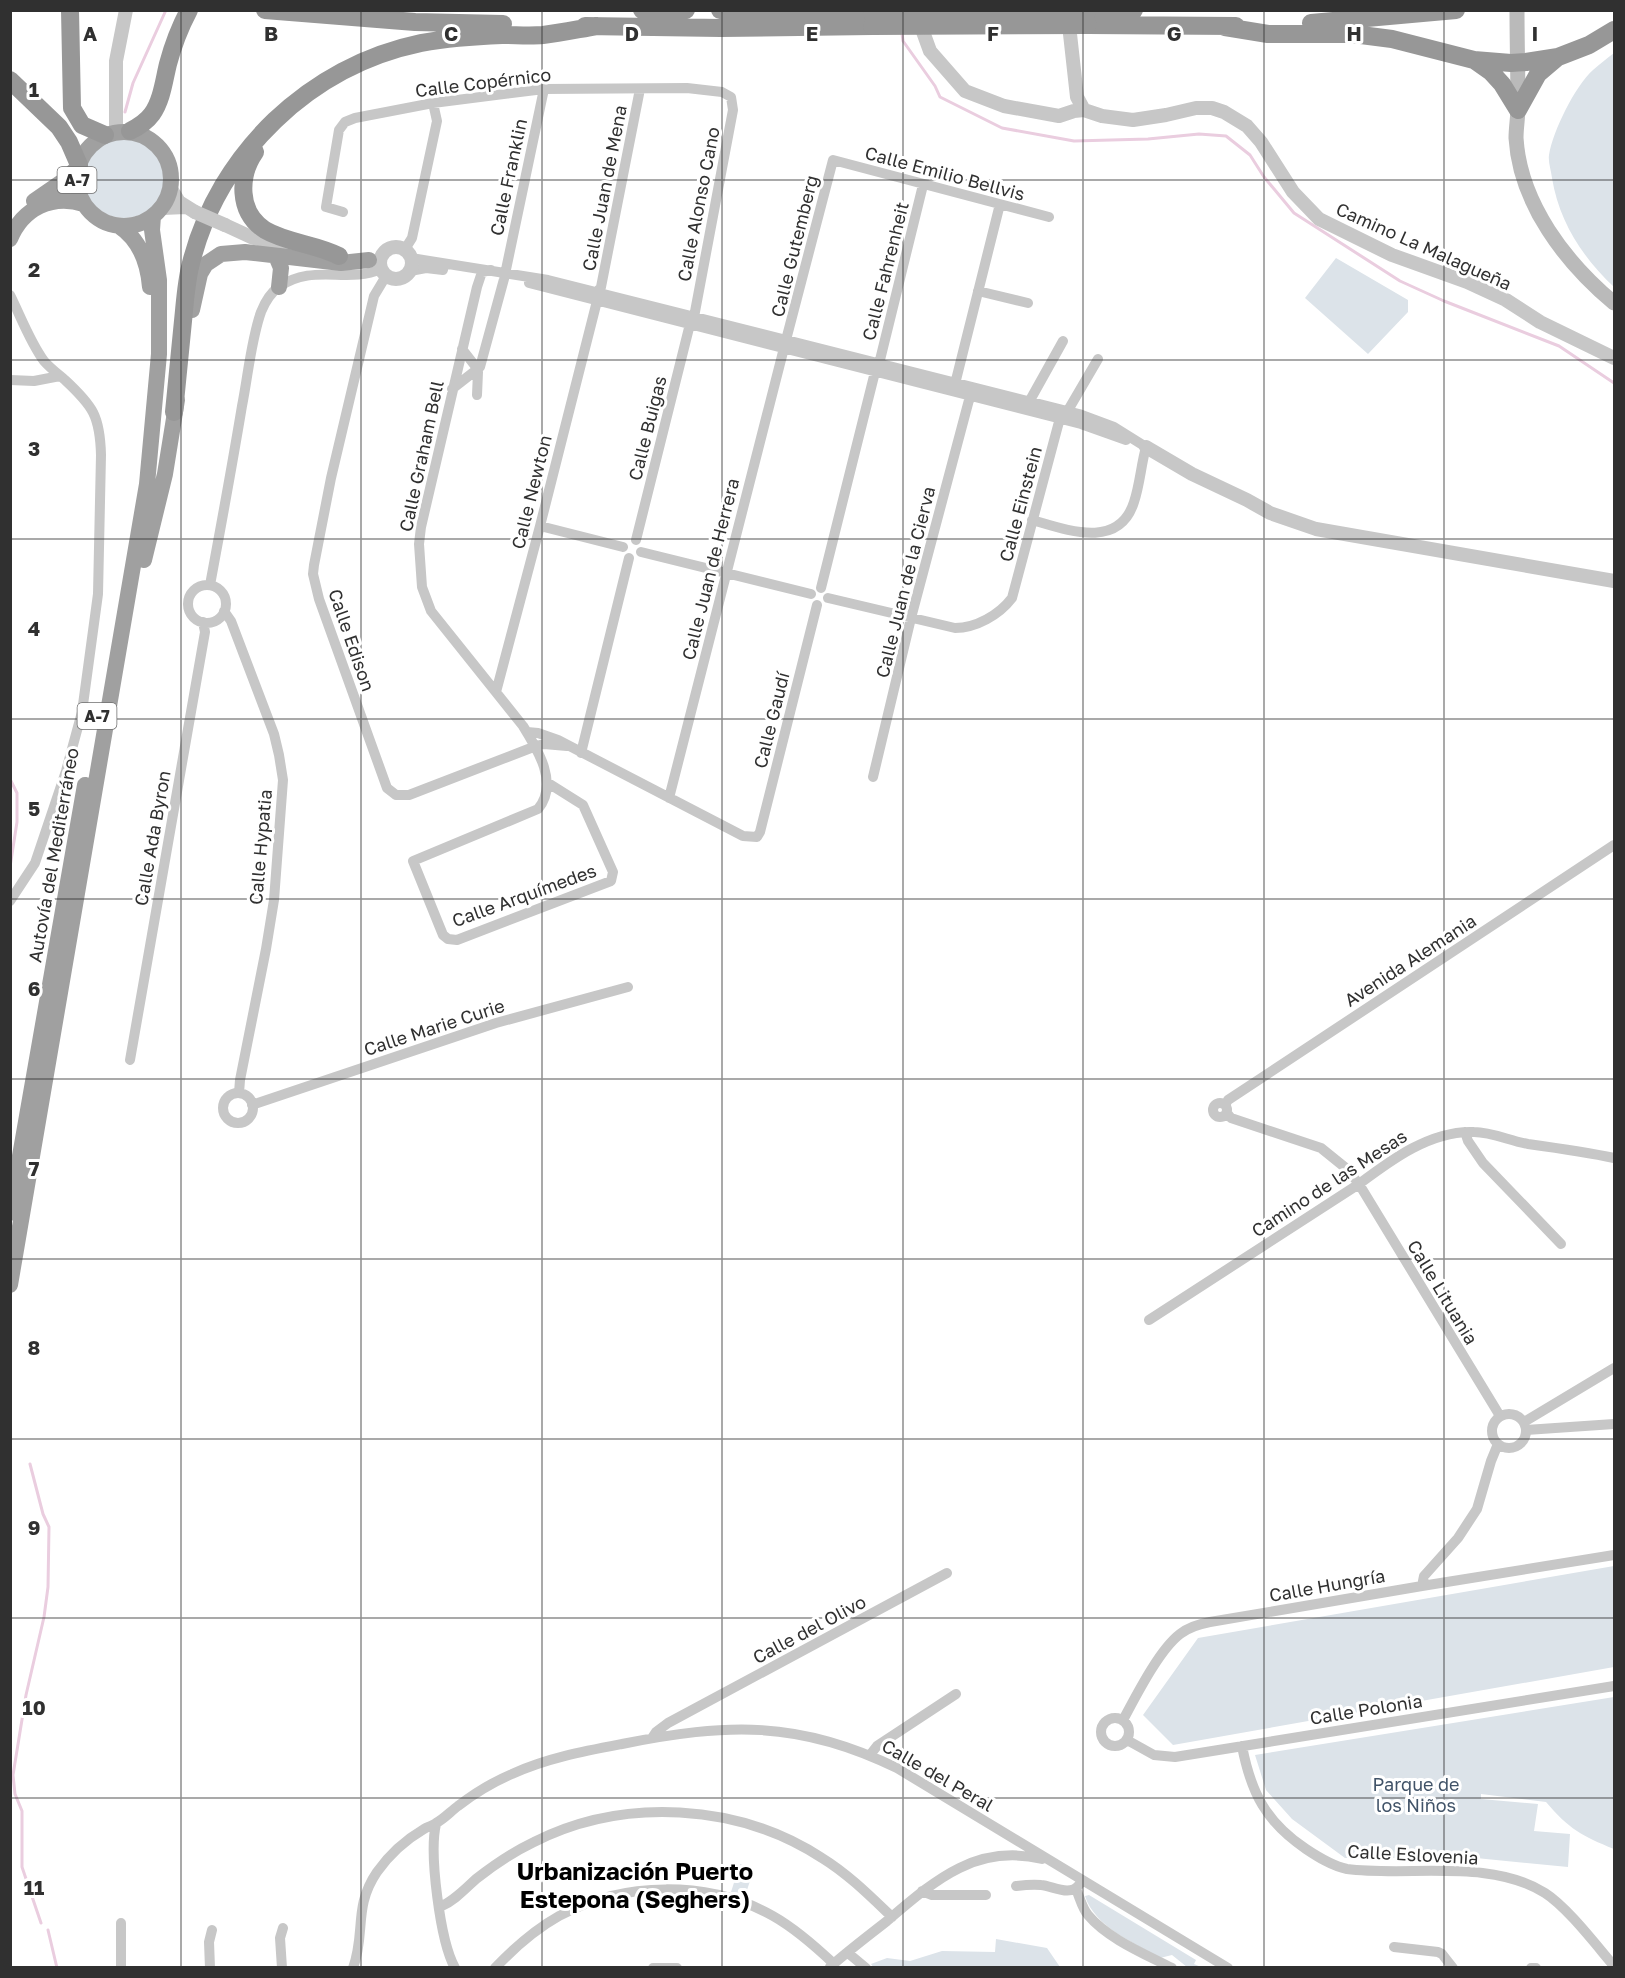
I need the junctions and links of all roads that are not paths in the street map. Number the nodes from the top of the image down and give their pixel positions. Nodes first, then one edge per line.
1 (70, 10) edge
2 (126, 10) edge
3 (189, 10) edge
4 (265, 10) edge
5 (642, 10) edge
6 (686, 10) edge
7 (720, 10) edge
8 (916, 10) edge
9 (1068, 10) edge
10 (1134, 10) edge
11 (1456, 10) edge
12 (1517, 10) edge
13 (1088, 18) edge
14 (872, 19) junction
15 (597, 26) junction
16 (1225, 27) junction
17 (1614, 30) edge
18 (1558, 57) junction
19 (1474, 60) junction
20 (1517, 63) junction
21 (10, 80) edge
22 (640, 88) junction
23 (544, 89) junction
24 (731, 97) joint
25 (433, 103) junction
26 (1084, 110) junction
27 (1518, 110) junction
28 (277, 117) junction
29 (117, 133) junction
30 (833, 160) joint
31 (78, 166) junction
32 (923, 184) junction
33 (171, 189) junction
34 (84, 204) junction
35 (1000, 204) junction
36 (190, 209) junction
37 (158, 212) junction
38 (343, 212) dead end
39 (10, 215) edge
40 (1049, 217) dead end
41 (119, 226) junction
42 (10, 239) edge
43 (276, 256) junction
44 (339, 256) junction
45 (409, 259) junction
46 (379, 267) junction
47 (491, 270) junction
48 (481, 275) junction
49 (504, 275) junction
50 (279, 287) junction
51 (978, 291) junction
52 (1614, 294) edge
53 (10, 295) edge
54 (597, 296) junction
55 (1028, 303) dead end
56 (1614, 303) edge
57 (692, 321) junction
58 (1063, 342) dead end
59 (785, 344) junction
60 (462, 349) junction
61 (1614, 358) edge
62 (1098, 359) dead end
63 (479, 367) junction
64 (877, 368) junction
65 (60, 376) junction
66 (10, 380) edge
67 (955, 384) junction
68 (930, 386) junction
69 (452, 389) junction
70 (477, 395) dead end
71 (973, 396) junction
72 (1029, 402) junction
73 (174, 412) junction
74 (1063, 415) junction
75 (1146, 447) junction
76 (1032, 520) junction
77 (540, 526) junction
78 (636, 540) junction
79 (623, 547) junction
80 (641, 552) junction
81 (629, 558) junction
82 (726, 573) junction
83 (1614, 581) edge
84 (210, 585) junction
85 (821, 588) junction
86 (811, 594) junction
87 (828, 598) junction
88 (817, 605) junction
89 (225, 611) junction
90 (911, 618) junction
91 (203, 622) junction
92 (120, 648) junction
93 (496, 692) junction
94 (527, 732) junction
95 (536, 746) junction
96 (567, 746) junction
97 (581, 753) junction
98 (873, 777) dead end
99 (548, 783) junction
100 (669, 798) junction
101 (1614, 845) edge
102 (10, 901) edge
103 (628, 987) dead end
104 (130, 1060) dead end
105 (239, 1093) junction
106 (252, 1105) junction
107 (1226, 1109) joint
108 (1465, 1132) junction
109 (1614, 1158) edge
110 (1359, 1184) junction
111 (10, 1213) edge
112 (1561, 1244) dead end
113 (10, 1285) edge
114 (1149, 1320) dead end
115 (1614, 1368) edge
116 (1500, 1416) junction
117 (1614, 1424) edge
118 (1525, 1426) junction
119 (1498, 1444) junction
120 (1614, 1554) edge
121 (946, 1573) dead end
122 (1422, 1586) junction
123 (1614, 1686) edge
124 (956, 1694) dead end
125 (687, 1713) junction
126 (1123, 1720) junction
127 (695, 1732) junction
128 (652, 1738) junction
129 (1127, 1740) junction
130 (1242, 1746) junction
131 (870, 1755) junction
132 (436, 1824) junction
133 (1019, 1842) junction
134 (1010, 1855) junction
135 (1048, 1860) junction
136 (1079, 1885) junction
137 (1016, 1886) dead end
138 (922, 1891) junction
139 (986, 1895) dead end
140 (440, 1907) junction
141 (892, 1917) junction
142 (120, 1923) dead end
143 (283, 1928) dead end
144 (212, 1930) dead end
145 (1394, 1947) dead end
146 (848, 1953) junction
147 (832, 1966) edge
148 (1614, 1966) edge
149 (121, 1968) edge
150 (210, 1968) edge
151 (282, 1968) edge
152 (353, 1968) edge
153 (455, 1968) edge
154 (495, 1968) edge
155 (653, 1968) edge
156 (677, 1968) edge
157 (866, 1968) edge
158 (1172, 1968) edge
159 (1228, 1968) edge
160 (1453, 1968) edge
161 (1531, 1968) edge
162 (1536, 1968) edge

1 - 29 highway
2 - 29 street
3 - 29 highway
4 - 15 highway
5 - 6 highway
7 - 14 highway
8 - 26 street, Camino La Malagueña
9 - 26 street
10 - 13 highway
11 - 16 highway
12 - 20 main road
13 - 14 highway, bridge
13 - 16 highway
14 - 15 highway
15 - 28 highway
16 - 19 highway
17 - 18 highway
18 - 20 highway
18 - 27 highway
19 - 20 highway
19 - 27 highway
20 - 27 main road
21 - 31 highway
22 - 23 street, Calle Copérnico
22 - 24 street, Calle Copérnico
22 - 54 street, Calle Juan de Mena
23 - 25 street, Calle Copérnico
23 - 49 street, Calle Franklin
24 - 57 street, Calle Alonso Cano
25 - 38 street, Calle Copérnico
25 - 45 street
26 - 61 street, Camino La Malagueña
27 - 52 main road
27 - 56 main road
28 - 44 highway
28 - 73 highway
29 - 31 highway, A-7
29 - 33 highway, A-7
30 - 32 street, Calle Emilio Bellvis
30 - 59 street, Calle Gutemberg
31 - 34 highway, A-7
31 - 39 highway
32 - 35 street, Calle Emilio Bellvis
32 - 64 street, Calle Fahrenheit
33 - 36 street
33 - 37 highway, A-7
34 - 41 highway, A-7
34 - 42 highway
35 - 40 street, Calle Emilio Bellvis
35 - 51 street
36 - 37 street
36 - 44 street, bridge
37 - 41 highway
37 - 92 highway, Autovía del Mediterráneo / A-7
41 - 111 highway, Autovía del Mediterráneo / A-7
43 - 46 highway, Autovía del Mediterráneo
43 - 50 highway
43 - 73 highway, Autovía del Mediterráneo
44 - 46 street
45 - 46 street
45 - 46 street
45 - 47 street
45 - 48 street
46 - 50 street
46 - 95 street, Calle Edison
47 - 48 street
47 - 49 street
48 - 49 street
48 - 60 street, Calle Graham Bell
49 - 54 street
49 - 54 street
49 - 63 street
50 - 84 street
51 - 55 street
51 - 67 street
53 - 65 street
54 - 57 street
54 - 77 street, Calle Newton
57 - 59 street
57 - 59 street
57 - 78 street, Calle Buigas
58 - 72 street
59 - 64 street
59 - 82 street, Calle Juan de Herrera
60 - 63 street
60 - 69 street, Calle Graham Bell
62 - 74 street, Calle Einstein
63 - 69 street
63 - 70 street
64 - 67 street
64 - 68 street
64 - 85 street
65 - 66 street
65 - 102 street
67 - 68 street
67 - 72 street
68 - 71 street
69 - 93 street, Calle Graham Bell
71 - 74 street
71 - 90 street, Calle Juan de la Cierva
72 - 74 street
73 - 92 highway, Autovía del Mediterráneo / A-7
74 - 75 street
74 - 75 street
74 - 76 street, Calle Einstein
75 - 76 street
75 - 83 street
76 - 90 street, Calle Einstein
77 - 79 street
77 - 93 street, Calle Newton
78 - 79 street
78 - 80 street
79 - 81 street
80 - 81 street
80 - 82 street
81 - 97 street
82 - 86 street
82 - 100 street, Calle Juan de Herrera
84 - 89 street
84 - 91 street
85 - 86 street
85 - 87 street
86 - 88 street
87 - 88 street
87 - 90 street
88 - 100 street, Calle Gaudí
89 - 91 street
89 - 105 street, Calle Hypatia
90 - 98 street, Calle Juan de la Cierva
91 - 104 street, Calle Ada Byron
92 - 113 highway, Autovía del Mediterráneo / A-7
93 - 94 street, Calle Graham Bell
94 - 95 street, Calle Graham Bell
94 - 96 street
95 - 96 street
95 - 99 street, Calle Graham Bell
96 - 97 street
97 - 100 street
99 - 99 street, Calle Arquímedes
101 - 107 street, Avenida Alemania
103 - 106 street, Calle Marie Curie
105 - 106 street
105 - 106 street
107 - 110 street, Calle Lituania
108 - 109 street, Camino de las Mesas
108 - 110 street, Camino de las Mesas
108 - 112 street
110 - 114 street, Camino de las Mesas
110 - 116 street, Calle Lituania
115 - 118 street
116 - 118 street
116 - 119 street
117 - 118 street
118 - 119 street
119 - 122 street
120 - 122 street, Calle Hungría
121 - 125 street, Calle del Olivo
122 - 126 street, Calle Hungría
123 - 130 street, Calle Polonia
124 - 131 street
125 - 127 street
125 - 128 street, Calle del Olivo
126 - 129 street
126 - 129 street
127 - 128 street, Calle del Peral
127 - 131 street, Calle del Peral
128 - 132 street, Calle del Peral
129 - 130 street, Calle Polonia
130 - 148 street, Calle Eslovenia
131 - 133 street, Calle del Peral
132 - 140 street
132 - 152 street, Calle del Peral
133 - 134 street
133 - 135 street, Calle del Peral
134 - 135 street
134 - 138 street
135 - 136 street, Calle del Peral
136 - 137 street
136 - 158 street
136 - 159 street, Calle del Peral
138 - 139 street
138 - 141 street
140 - 141 street
140 - 153 street
141 - 146 street
142 - 149 street
143 - 151 street
144 - 150 street
145 - 160 street
146 - 147 street
146 - 157 street
147 - 154 street
155 - 156 street
161 - 162 street

